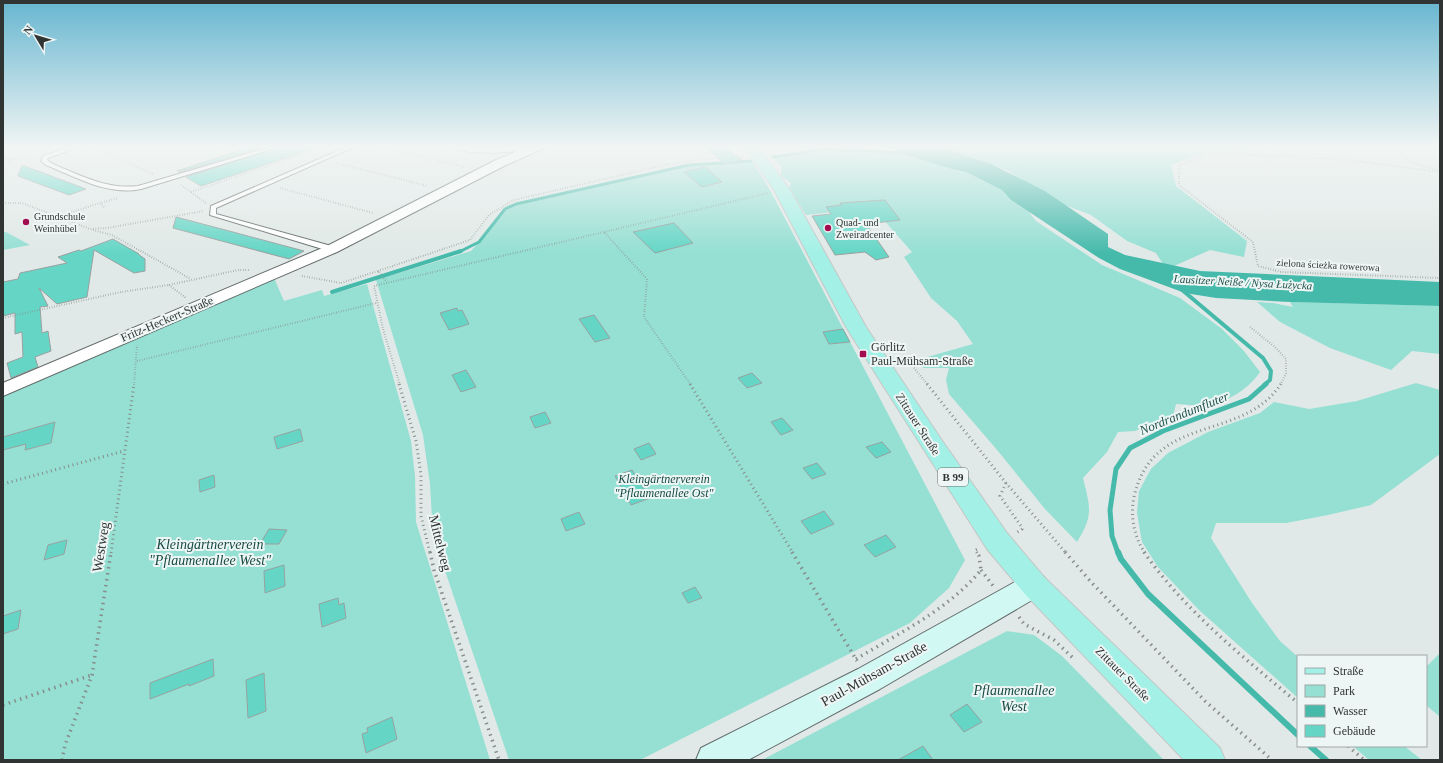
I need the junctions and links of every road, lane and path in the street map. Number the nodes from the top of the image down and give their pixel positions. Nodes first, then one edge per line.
1 (92, 182) edge
2 (162, 182) edge
3 (176, 182) edge
4 (223, 182) edge
5 (269, 182) edge
6 (413, 182) edge
7 (463, 182) edge
8 (590, 182) edge
9 (776, 182) edge
10 (1179, 182) edge
11 (264, 184) junction
12 (447, 190) junction
13 (782, 190) junction
14 (191, 192) junction
15 (3, 203) edge
16 (100, 204) dead end
17 (213, 208) junction
18 (57, 216) junction
19 (396, 216) junction
20 (90, 229) junction
21 (604, 232) junction
22 (332, 249) junction
23 (280, 270) junction
24 (379, 272) junction
25 (1440, 278) edge
26 (191, 279) junction
27 (387, 282) junction
28 (169, 285) junction
29 (376, 303) junction
30 (198, 307) junction
31 (3, 318) edge
32 (1250, 327) dead end
33 (136, 333) junction
34 (137, 361) junction
35 (914, 368) dead end
36 (3, 390) edge
37 (124, 451) junction
38 (1006, 483) junction
39 (3, 484) edge
40 (1016, 533) dead end
41 (975, 550) dead end
42 (1034, 585) junction
43 (862, 669) junction
44 (92, 675) junction
45 (1297, 702) edge
46 (3, 705) edge
47 (1349, 747) edge
48 (62, 760) edge
49 (498, 760) edge
50 (713, 760) edge
51 (1208, 760) edge
52 (1272, 760) edge
53 (1364, 760) edge

1 - 2 lane
3 - 14 path
4 - 14 path
5 - 11 lane
6 - 12 path
7 - 12 street, Fritz-Heckert-Straße
8 - 24 path
9 - 13 main road, Zittauer Straße / B 99
10 - 25 path, zielona ścieżka rowerowa
11 - 17 lane
11 - 19 path
12 - 19 street, Fritz-Heckert-Straße
13 - 21 path
13 - 42 main road, Zittauer Straße / B 99
14 - 17 path
15 - 18 path
16 - 18 path
17 - 20 path
17 - 22 lane
18 - 20 path
19 - 22 street, Fritz-Heckert-Straße
20 - 26 path
21 - 27 path
21 - 43 path
22 - 23 street, Fritz-Heckert-Straße
23 - 24 path
23 - 26 path
23 - 30 street, Fritz-Heckert-Straße
24 - 27 path
26 - 28 path
27 - 29 path, Mittelweg
28 - 30 path
28 - 31 path
29 - 34 path
29 - 49 path, Mittelweg
30 - 33 street, Fritz-Heckert-Straße
32 - 45 path
33 - 34 path, Westweg
33 - 36 street, Fritz-Heckert-Straße
34 - 37 path, Westweg
35 - 38 path
37 - 39 path
37 - 44 path, Westweg
38 - 40 path
38 - 52 path
41 - 43 path
42 - 43 main road, Paul-Mühsam-Straße
42 - 51 main road, Zittauer Straße / B 99
43 - 50 main road, Paul-Mühsam-Straße
44 - 46 path
44 - 48 path, Westweg
47 - 53 path

